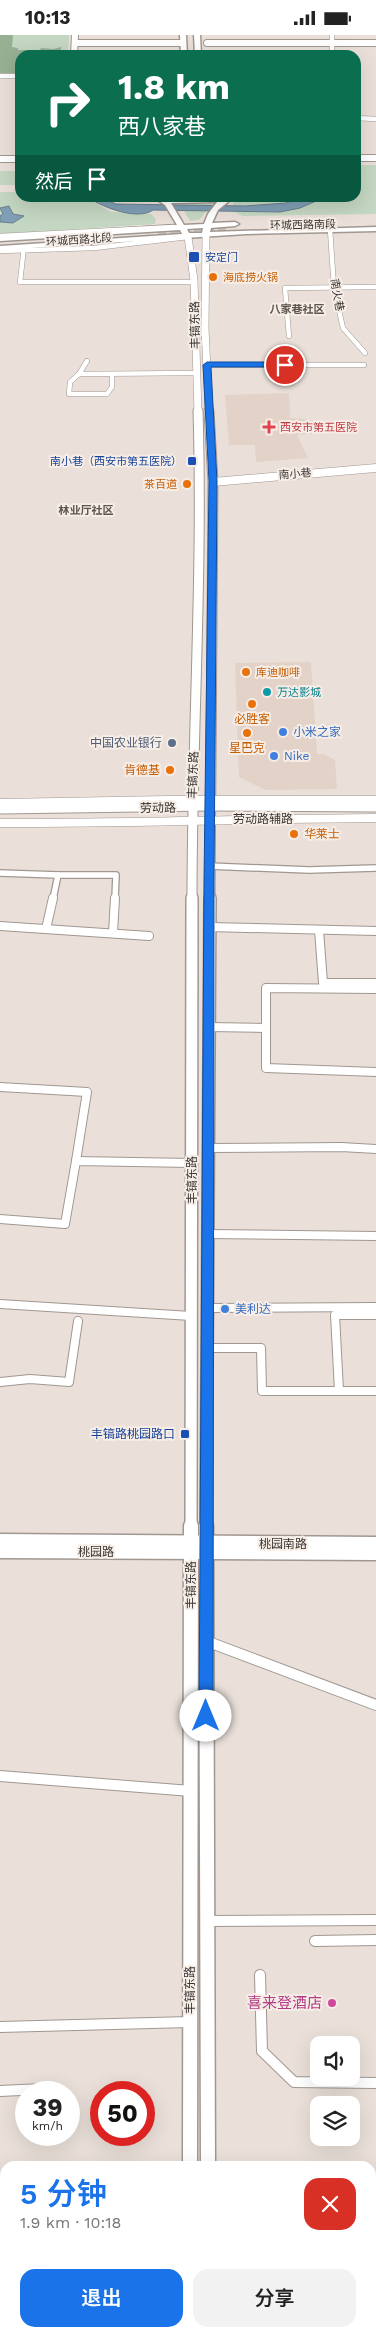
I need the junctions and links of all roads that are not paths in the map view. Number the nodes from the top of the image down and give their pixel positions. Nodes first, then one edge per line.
1 (75, 35) edge
2 (183, 35) edge
3 (197, 35) edge
4 (332, 35) edge
5 (75, 43) junction
6 (183, 43) junction
7 (206, 43) dead end
8 (333, 43) junction
9 (376, 43) edge
10 (74, 50) edge
11 (184, 50) edge
12 (198, 50) edge
13 (332, 50) edge
14 (0, 76) edge
15 (15, 76) edge
16 (361, 119) edge
17 (376, 119) edge
18 (361, 158) edge
19 (376, 158) edge
20 (0, 159) edge
21 (15, 159) edge
22 (196, 202) edge
23 (224, 202) edge
24 (166, 203) joint
25 (254, 223) dead end
26 (329, 225) junction
27 (376, 225) edge
28 (207, 226) junction
29 (230, 229) tunnel mouth
30 (186, 232) junction
31 (158, 233) tunnel mouth
32 (206, 235) junction
33 (0, 243) edge
34 (23, 250) junction
35 (194, 282) junction
36 (376, 287) edge
37 (334, 288) junction
38 (289, 336) dead end
39 (365, 353) dead end
40 (87, 361) dead end
41 (207, 365) junction
42 (364, 365) dead end
43 (197, 373) junction
44 (112, 374) junction
45 (79, 375) junction
46 (376, 468) edge
47 (213, 481) junction
48 (376, 801) edge
49 (0, 803) edge
50 (376, 807) edge
51 (0, 809) edge
52 (210, 810) junction
53 (193, 811) junction
54 (376, 813) edge
55 (0, 815) edge
56 (376, 818) edge
57 (0, 823) edge
58 (209, 866) junction
59 (376, 868) edge
60 (0, 873) edge
61 (58, 875) junction
62 (0, 926) edge
63 (209, 927) junction
64 (46, 929) junction
65 (319, 930) junction
66 (376, 931) edge
67 (113, 933) junction
68 (149, 936) dead end
69 (376, 983) edge
70 (376, 989) edge
71 (209, 1027) junction
72 (266, 1028) junction
73 (376, 1072) edge
74 (0, 1087) edge
75 (208, 1147) junction
76 (376, 1149) edge
77 (76, 1161) junction
78 (192, 1163) junction
79 (0, 1219) edge
80 (208, 1234) junction
81 (376, 1236) edge
82 (0, 1304) edge
83 (376, 1307) edge
84 (208, 1308) junction
85 (376, 1315) edge
86 (191, 1316) junction
87 (78, 1321) dead end
88 (207, 1348) junction
89 (0, 1382) edge
90 (339, 1391) junction
91 (376, 1391) edge
92 (0, 1541) edge
93 (376, 1544) edge
94 (191, 1547) junction
95 (206, 1549) junction
96 (0, 1551) edge
97 (376, 1553) edge
98 (206, 1641) junction
99 (376, 1705) edge
100 (0, 1776) edge
101 (190, 1791) junction
102 (376, 1920) edge
103 (190, 1921) junction
104 (206, 1921) junction
105 (376, 1940) edge
106 (315, 1941) dead end
107 (260, 1975) dead end
108 (190, 2023) junction
109 (0, 2027) edge
110 (376, 2083) edge
111 (15, 2090) edge
112 (0, 2091) edge
113 (190, 2161) edge
114 (208, 2161) edge

1 - 5 street
2 - 6 main road
3 - 12 main road
4 - 8 street
5 - 6 street
5 - 10 street
6 - 11 main road
7 - 8 street
8 - 9 street
8 - 13 street
14 - 15 street
16 - 17 street
18 - 19 street
20 - 21 street
22 - 24 main road
23 - 28 main road, 丰镐东路
24 - 30 main road, 丰镐东路
25 - 28 main road
26 - 27 main road
26 - 32 main road
26 - 37 street, 南火巷
27 - 29 main road, 环城西路南段
28 - 30 main road
28 - 32 main road, 丰镐东路
30 - 32 main road
30 - 33 main road
30 - 34 main road
30 - 35 main road, 丰镐东路
31 - 33 main road, 环城西路北段
32 - 41 main road, 丰镐东路
33 - 34 main road
34 - 35 street
35 - 43 main road, 丰镐东路
36 - 37 street
37 - 38 street
37 - 39 street, 南火巷
40 - 45 street
41 - 42 street
41 - 47 main road, 丰镐东路
43 - 44 street
43 - 53 main road, 丰镐东路
44 - 45 street
44 - 45 street
46 - 47 street, 南小巷
47 - 52 main road, 丰镐东路
48 - 52 street, 劳动路辅路
49 - 53 street
50 - 52 main road, 劳动路
51 - 53 main road, 劳动路
52 - 53 main road, 劳动路
52 - 54 main road, 劳动路
52 - 56 street, 劳动路辅路
52 - 58 main road, 丰镐东路
53 - 55 main road, 劳动路
53 - 57 street
53 - 78 main road, 丰镐东路
58 - 59 street
58 - 63 main road, 丰镐东路
60 - 61 street
61 - 64 street
61 - 67 street
62 - 64 street
63 - 65 street
63 - 71 main road, 丰镐东路
64 - 67 street
65 - 66 street
65 - 69 street
67 - 68 street
70 - 72 street
71 - 72 street
71 - 75 main road, 丰镐东路
72 - 73 street
74 - 77 street
75 - 76 street
75 - 80 main road, 丰镐东路
77 - 78 street
77 - 79 street
78 - 86 main road, 丰镐东路
80 - 81 street
80 - 84 main road, 丰镐东路
82 - 86 street
83 - 84 street
84 - 88 main road, 丰镐东路
85 - 90 street
86 - 94 main road, 丰镐东路
87 - 89 street
88 - 90 street
88 - 95 main road, 丰镐东路
90 - 91 street
92 - 94 main road, 桃园路
93 - 95 main road, 桃园南路
94 - 95 main road, 桃园南路
94 - 96 main road, 桃园路
94 - 101 main road, 丰镐东路
95 - 97 main road, 桃园南路
95 - 98 main road, 丰镐东路
98 - 99 street
98 - 104 main road, 丰镐东路
100 - 101 street
101 - 103 main road, 丰镐东路
102 - 104 street
103 - 104 street
103 - 108 main road, 丰镐东路
104 - 114 main road, 丰镐东路
105 - 106 street
107 - 110 street
108 - 109 street
108 - 113 main road, 丰镐东路
111 - 112 street

